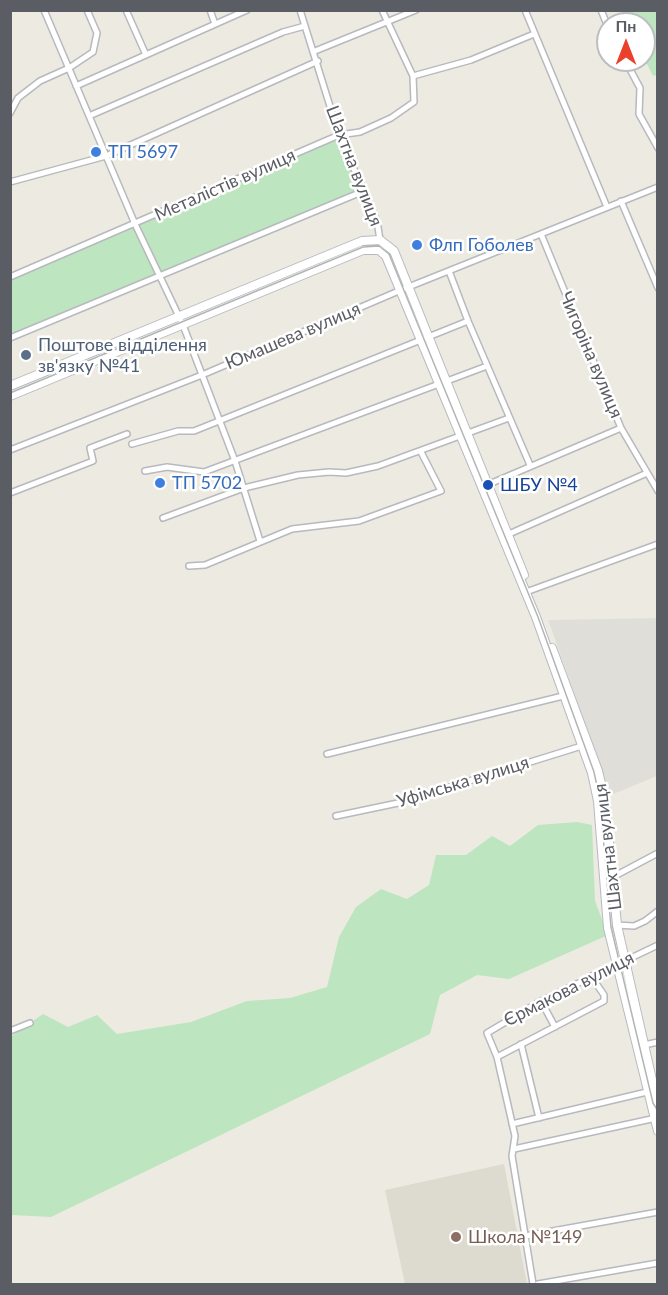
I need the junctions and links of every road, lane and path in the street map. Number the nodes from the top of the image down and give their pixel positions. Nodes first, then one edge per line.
1 (44, 10) edge
2 (87, 10) edge
3 (126, 10) edge
4 (210, 10) edge
5 (247, 10) edge
6 (300, 10) edge
7 (382, 10) edge
8 (416, 10) edge
9 (525, 10) edge
10 (388, 22) junction
11 (215, 24) junction
12 (305, 26) junction
13 (534, 34) junction
14 (315, 51) junction
15 (146, 55) junction
16 (318, 61) junction
17 (69, 68) junction
18 (631, 72) edge
19 (413, 76) junction
20 (76, 86) junction
21 (10, 98) edge
22 (18, 98) junction
23 (10, 113) edge
24 (89, 116) junction
25 (339, 135) junction
26 (657, 148) edge
27 (106, 156) junction
28 (10, 182) edge
29 (657, 187) edge
30 (364, 191) junction
31 (621, 201) junction
32 (607, 207) junction
33 (135, 224) junction
34 (541, 234) junction
35 (380, 240) junction
36 (449, 271) junction
37 (10, 277) edge
38 (159, 278) junction
39 (657, 288) edge
40 (405, 289) junction
41 (181, 321) junction
42 (468, 321) junction
43 (429, 336) junction
44 (10, 338) edge
45 (420, 339) junction
46 (487, 366) junction
47 (202, 375) junction
48 (442, 383) junction
49 (10, 386) edge
50 (10, 396) edge
51 (509, 418) junction
52 (220, 421) junction
53 (621, 428) junction
54 (127, 434) dead end
55 (465, 434) junction
56 (132, 444) dead end
57 (10, 450) edge
58 (421, 452) junction
59 (235, 461) junction
60 (530, 465) junction
61 (145, 471) dead end
62 (648, 473) junction
63 (487, 486) junction
64 (244, 488) junction
65 (657, 491) edge
66 (10, 493) edge
67 (163, 518) dead end
68 (508, 534) junction
69 (260, 541) junction
70 (657, 544) edge
71 (189, 566) dead end
72 (528, 591) junction
73 (566, 695) junction
74 (585, 745) junction
75 (327, 754) dead end
76 (336, 816) dead end
77 (657, 853) edge
78 (608, 880) junction
79 (657, 911) edge
80 (617, 925) junction
81 (608, 928) junction
82 (657, 945) edge
83 (624, 959) junction
84 (616, 963) junction
85 (591, 976) junction
86 (541, 1001) junction
87 (30, 1023) dead end
88 (555, 1027) junction
89 (10, 1031) edge
90 (657, 1042) edge
91 (522, 1044) junction
92 (644, 1045) junction
93 (497, 1057) junction
94 (647, 1092) junction
95 (657, 1102) edge
96 (657, 1117) edge
97 (539, 1118) junction
98 (512, 1124) junction
99 (657, 1131) edge
100 (514, 1149) junction
101 (657, 1212) edge
102 (525, 1236) junction
103 (657, 1263) edge
104 (533, 1284) edge
105 (538, 1284) edge

1 - 17 street
2 - 17 street
3 - 15 street
4 - 11 street
5 - 11 street
6 - 12 street, Шахтна вулиця
7 - 10 street
8 - 10 street
9 - 13 street
10 - 14 street
10 - 19 street
11 - 15 street
12 - 14 street, Шахтна вулиця
12 - 24 street
13 - 19 street
13 - 32 street
14 - 16 street, Шахтна вулиця
15 - 20 street
16 - 25 street, Шахтна вулиця
16 - 27 street
17 - 20 street
17 - 22 street
18 - 26 street
19 - 25 street, Металістів вулиця
20 - 24 street
21 - 22 street
22 - 23 street
24 - 27 street
25 - 30 street, Шахтна вулиця
25 - 33 street, Металістів вулиця
27 - 28 street
27 - 33 street
29 - 31 street, Юмашева вулиця
30 - 35 street, Шахтна вулиця
30 - 38 street
31 - 32 street, Юмашева вулиця
31 - 39 street
32 - 34 street, Юмашева вулиця
33 - 37 street, Металістів вулиця
33 - 38 street
34 - 36 street, Юмашева вулиця
34 - 53 street, Чигоріна вулиця
35 - 40 main road, Шахтна вулиця
35 - 41 main road
36 - 40 street, Юмашева вулиця
36 - 42 street
38 - 41 street
38 - 44 street
40 - 41 main road, Шахтна вулиця
40 - 43 main road, Шахтна вулиця
40 - 45 main road, Шахтна вулиця
40 - 47 street, Юмашева вулиця
41 - 47 street
41 - 49 main road
41 - 50 main road
42 - 43 street
42 - 46 street
43 - 45 street
43 - 48 main road, Шахтна вулиця
45 - 48 main road, Шахтна вулиця
45 - 52 street
46 - 48 street
46 - 51 street
47 - 52 street
47 - 57 street, Юмашева вулиця
48 - 55 main road, Шахтна вулиця
48 - 59 street
51 - 55 street
51 - 60 street
52 - 56 street
52 - 59 street
53 - 60 street
53 - 62 street, Чигоріна вулиця
54 - 66 street
55 - 58 street
55 - 63 main road, Шахтна вулиця
58 - 64 street
58 - 69 street
59 - 61 street
59 - 64 street
60 - 63 street
62 - 65 street, Чигоріна вулиця
62 - 68 street
63 - 68 main road, Шахтна вулиця
63 - 72 main road, Шахтна вулиця
64 - 67 street
64 - 69 street
68 - 72 main road, Шахтна вулиця
69 - 71 street
70 - 72 street
72 - 73 main road, Шахтна вулиця
73 - 74 main road, Шахтна вулиця
73 - 75 street
74 - 76 street, Уфімська вулиця
74 - 78 main road, Шахтна вулиця
77 - 78 street
78 - 80 main road, Шахтна вулиця
78 - 81 main road, Шахтна вулиця
79 - 80 street
80 - 81 street
80 - 83 main road, Шахтна вулиця
81 - 84 main road, Шахтна вулиця
82 - 83 street, Єрмакова вулиця
83 - 84 street, Єрмакова вулиця
83 - 92 main road, Шахтна вулиця
84 - 85 street, Єрмакова вулиця
84 - 94 main road, Шахтна вулиця
85 - 86 street, Єрмакова вулиця
85 - 88 street
86 - 88 street
86 - 93 street, Єрмакова вулиця
87 - 89 street
88 - 91 street
90 - 92 street
91 - 93 street
91 - 97 street
92 - 95 main road, Шахтна вулиця
93 - 98 street, Єрмакова вулиця
94 - 96 main road, Шахтна вулиця
94 - 97 street
95 - 96 main road, Шахтна вулиця
96 - 99 main road, Шахтна вулиця
96 - 100 street
97 - 98 street
98 - 100 street, Єрмакова вулиця
100 - 102 street, Єрмакова вулиця
101 - 102 street
102 - 104 street, Єрмакова вулиця
103 - 105 street

